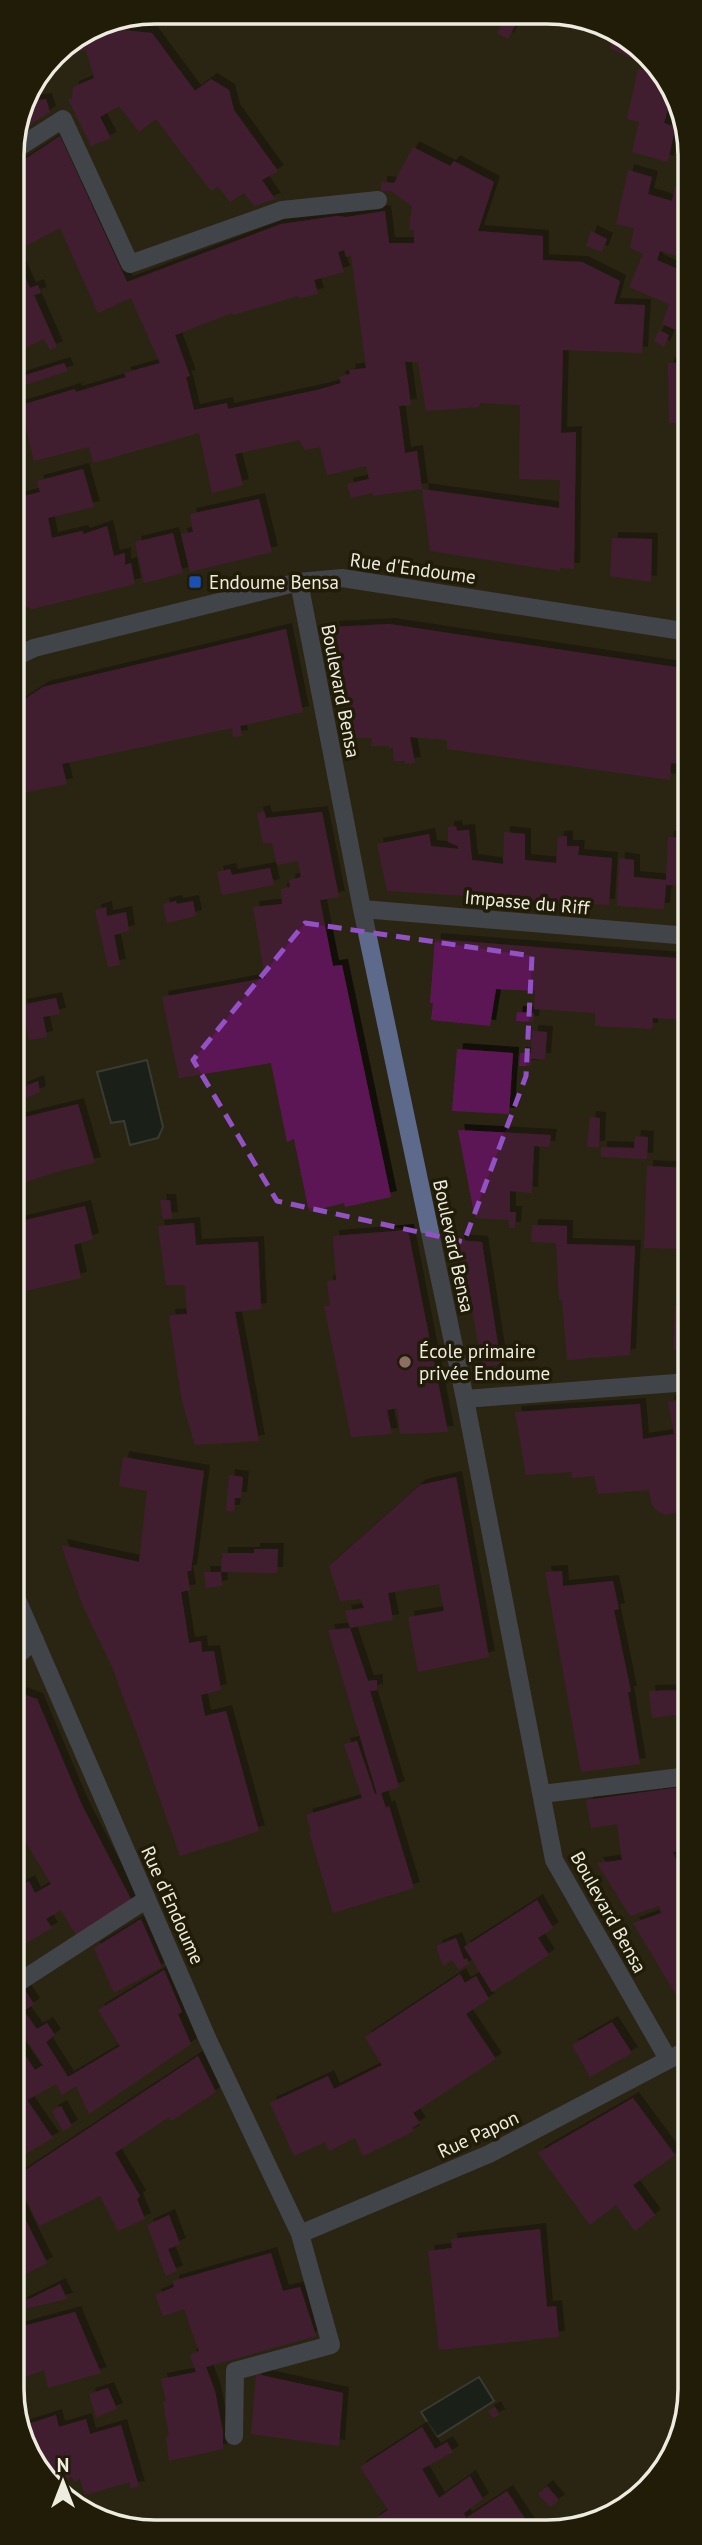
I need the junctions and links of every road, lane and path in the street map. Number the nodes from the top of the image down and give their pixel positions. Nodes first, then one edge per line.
1 (26, 142) edge
2 (378, 200) dead end
3 (299, 582) junction
4 (678, 630) edge
5 (25, 652) edge
6 (362, 909) junction
7 (678, 935) edge
8 (677, 1383) edge
9 (465, 1399) junction
10 (24, 1616) edge
11 (35, 1640) junction
12 (24, 1649) edge
13 (677, 1777) edge
14 (542, 1794) junction
15 (147, 1899) junction
16 (24, 1979) edge
17 (677, 2055) edge
18 (668, 2059) junction
19 (300, 2234) junction
20 (234, 2436) dead end

1 - 2 street
3 - 4 street, Rue d'Endoume
3 - 5 street, Rue d'Endoume
3 - 6 street, Boulevard Bensa
6 - 7 street, Impasse du Riff
6 - 9 street, Boulevard Bensa
8 - 9 street
9 - 14 street, Boulevard Bensa
10 - 11 street, Rue d'Endoume
11 - 12 street
11 - 15 street, Rue d'Endoume
13 - 14 street
14 - 18 street, Boulevard Bensa
15 - 16 street
15 - 19 street, Rue d'Endoume
17 - 18 street, Rue Papon
18 - 19 street, Rue Papon
19 - 20 street, Rue d'Endoume

